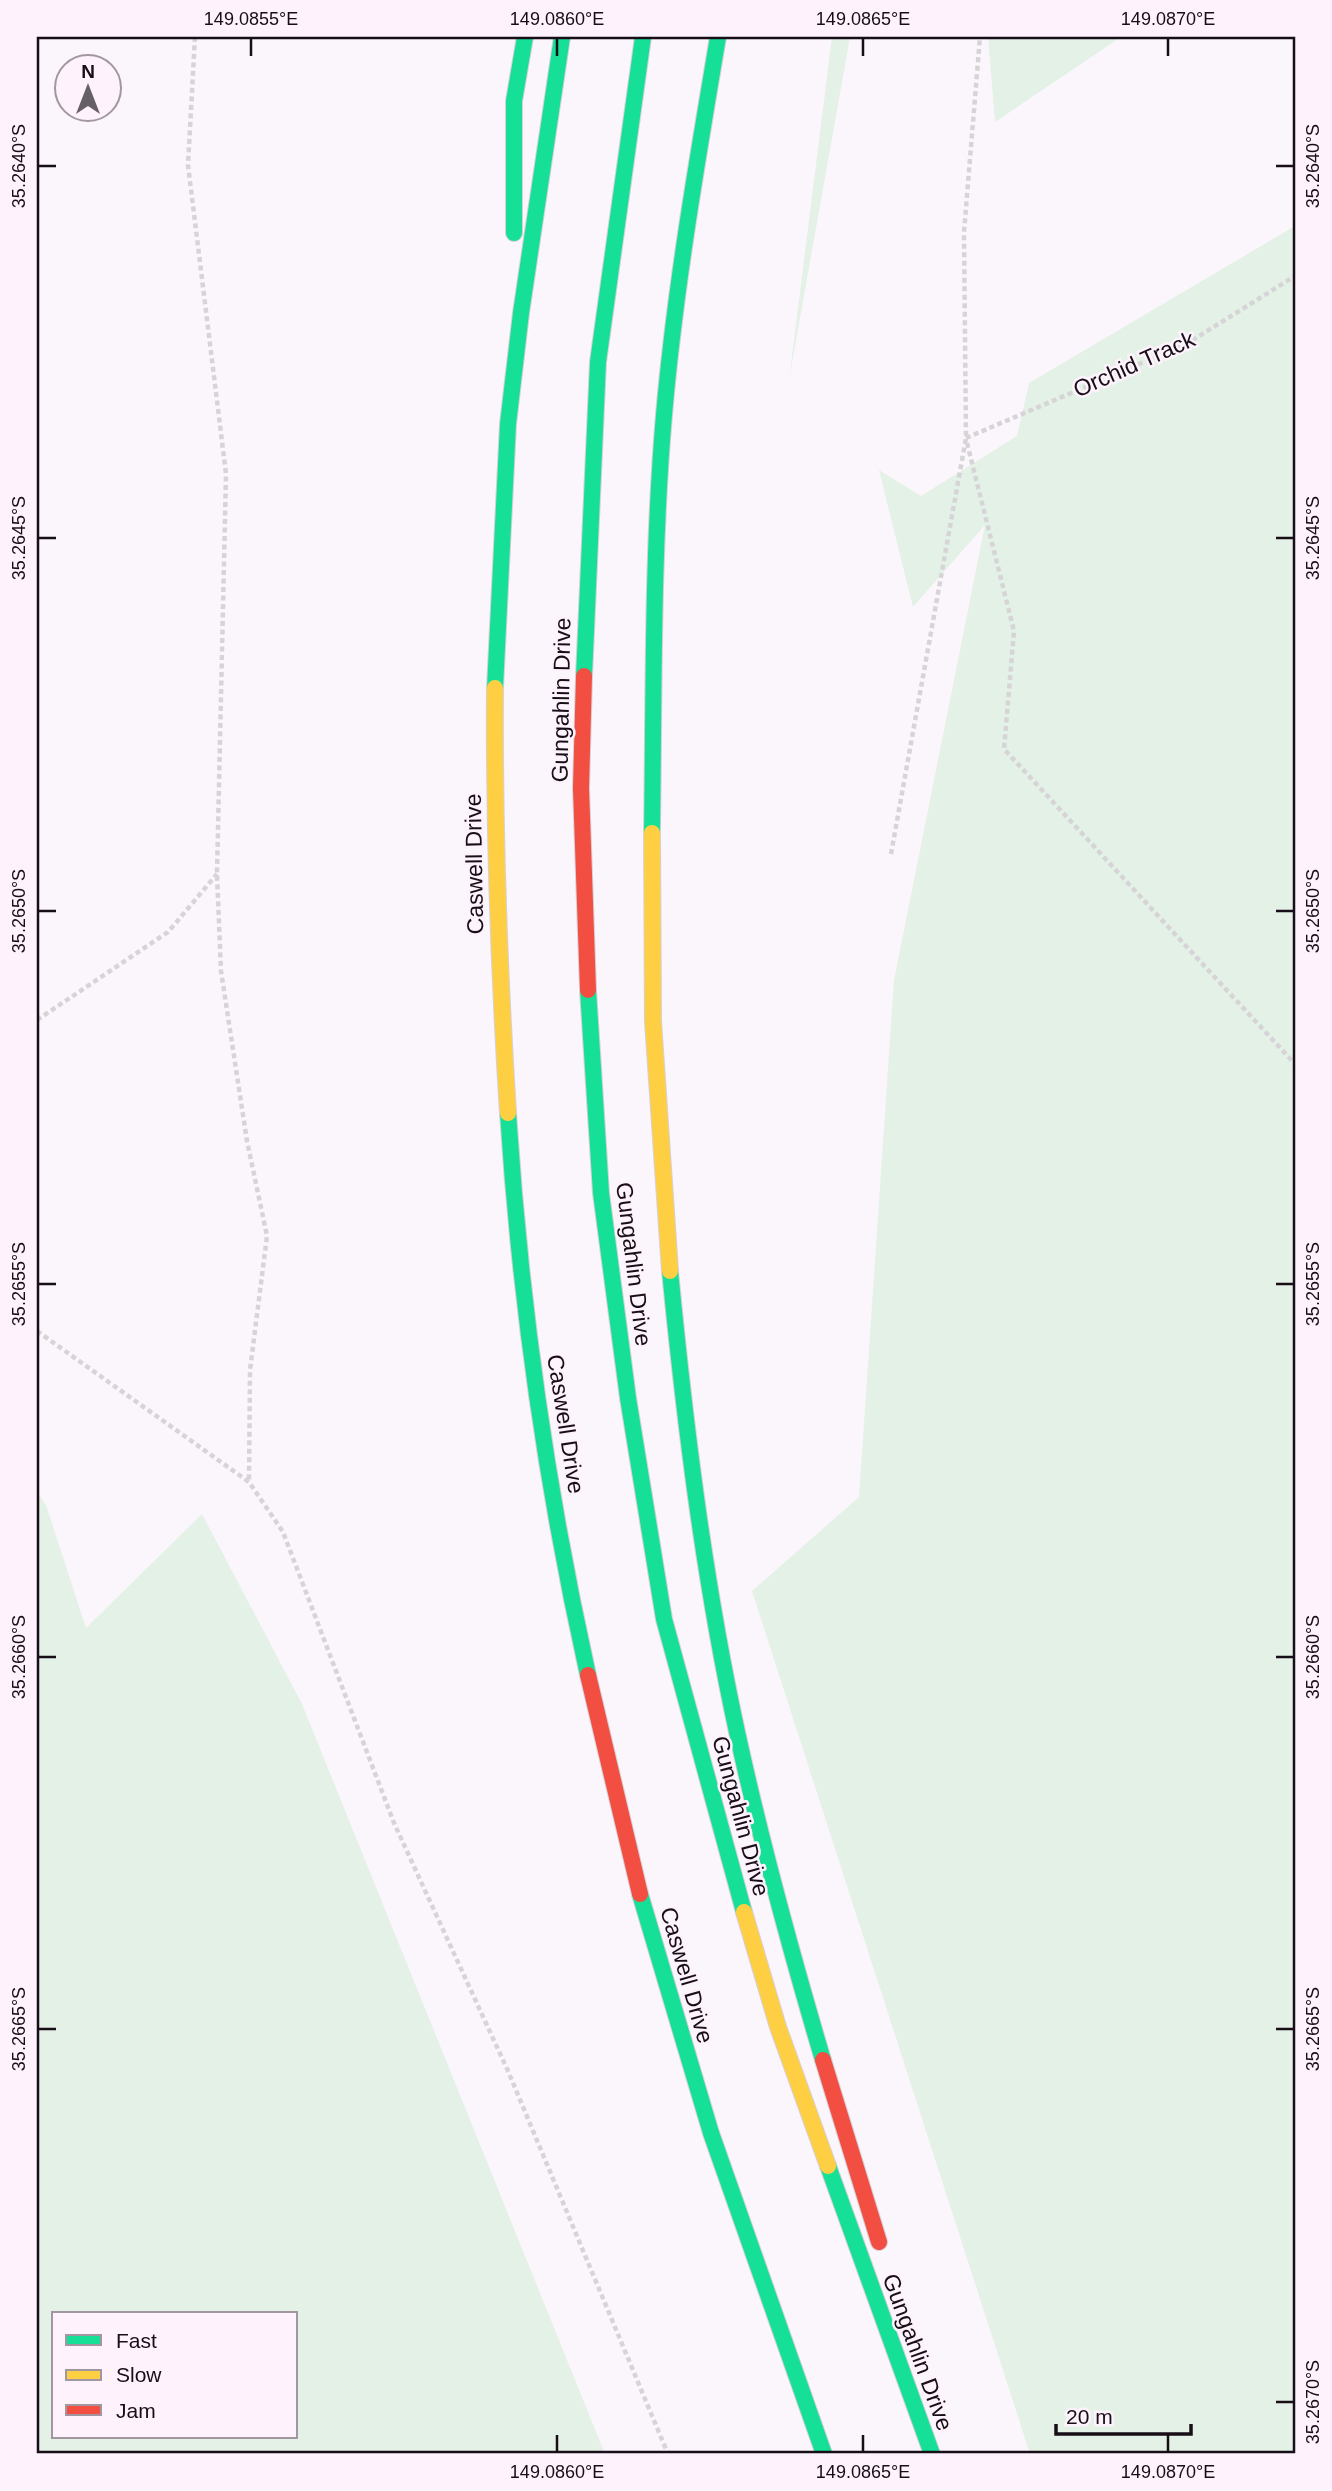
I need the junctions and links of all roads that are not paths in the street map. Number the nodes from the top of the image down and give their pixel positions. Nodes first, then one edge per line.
1 (525, 37) edge
2 (562, 37) edge
3 (643, 37) edge
4 (718, 37) edge
5 (514, 365) junction
6 (883, 2253) dead end
7 (824, 2454) edge
8 (932, 2454) edge

1 - 5 highway
2 - 5 highway
3 - 8 highway, Gungahlin Drive
4 - 6 highway
5 - 7 highway, Caswell Drive

